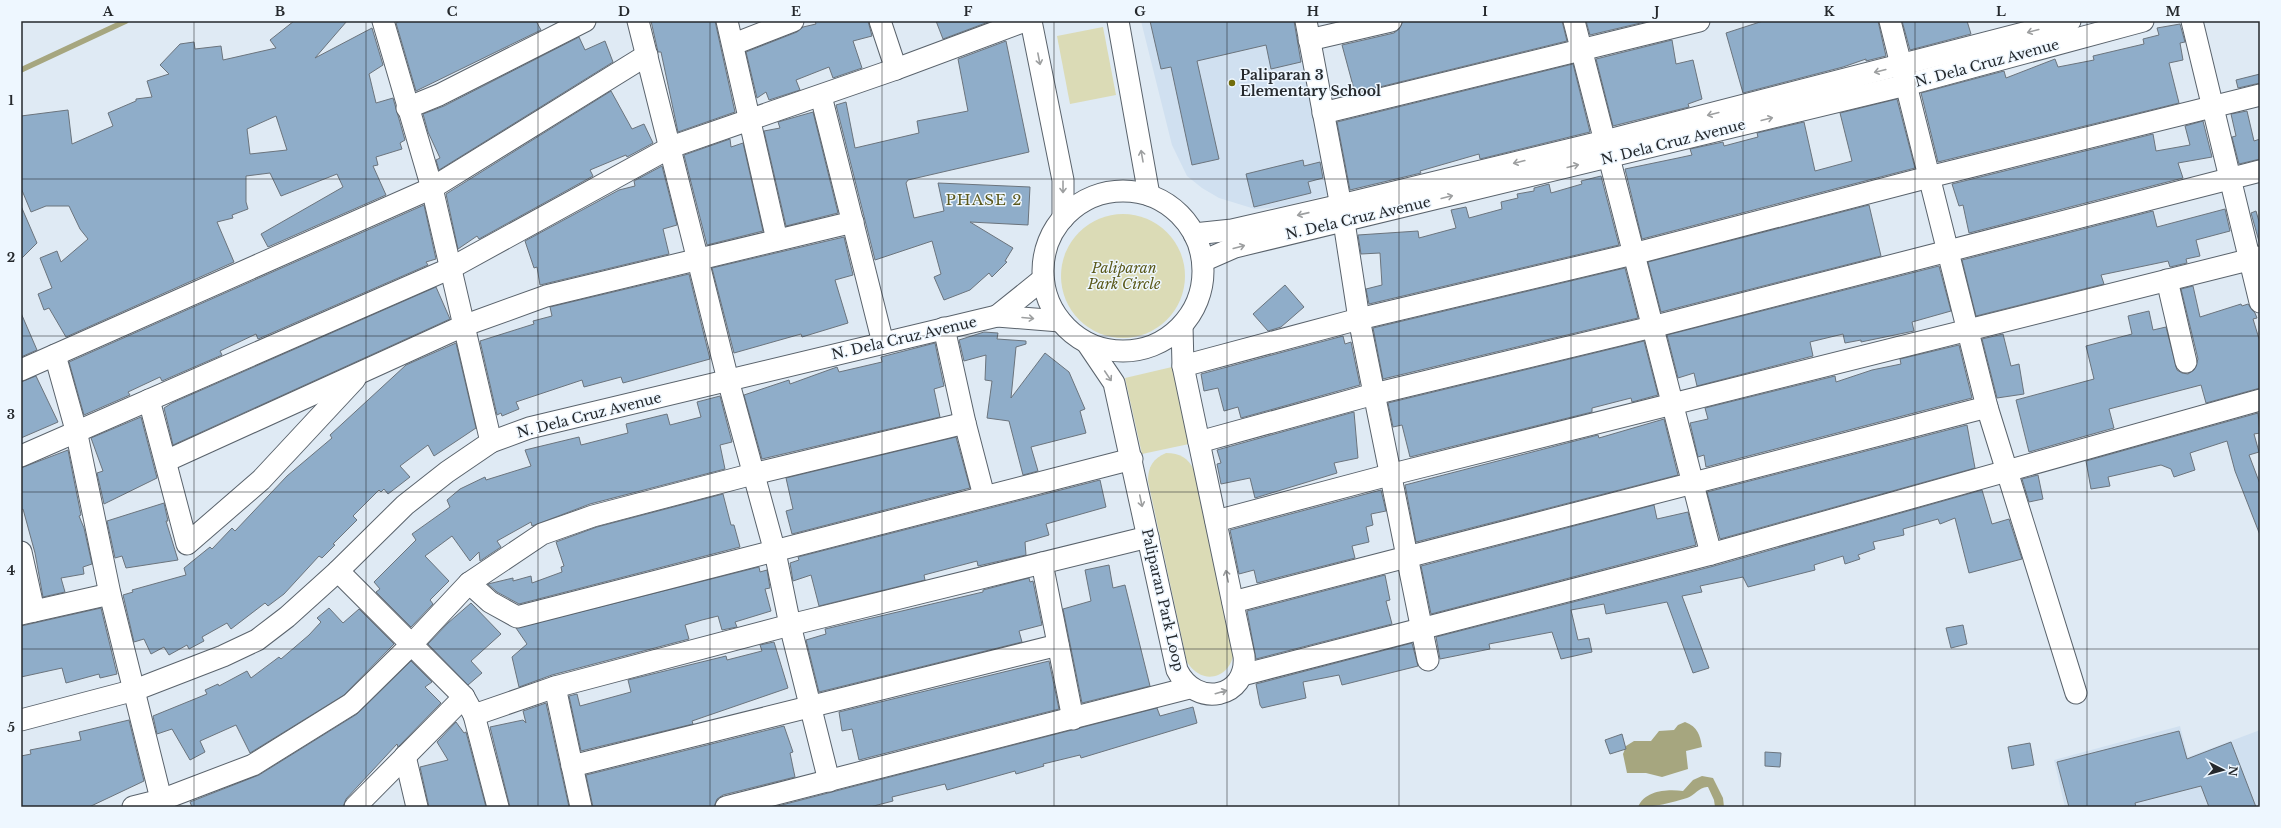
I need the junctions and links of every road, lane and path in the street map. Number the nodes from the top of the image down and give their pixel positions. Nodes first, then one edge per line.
1 (383, 21) edge
2 (585, 21) edge
3 (638, 21) edge
4 (727, 21) edge
5 (793, 21) edge
6 (880, 21) edge
7 (1025, 21) edge
8 (1031, 21) edge
9 (1118, 21) edge
10 (1391, 21) edge
11 (1574, 21) edge
12 (1698, 21) edge
13 (1890, 21) edge
14 (2070, 21) edge
15 (2143, 21) edge
16 (2192, 21) edge
17 (1307, 31) edge
18 (734, 44) junction
19 (1582, 51) junction
20 (647, 55) junction
21 (896, 69) junction
22 (1904, 75) junction
23 (2260, 95) edge
24 (821, 96) junction
25 (2213, 106) junction
26 (407, 108) junction
27 (1323, 113) junction
28 (750, 121) junction
29 (671, 147) junction
30 (1607, 150) junction
31 (2260, 171) edge
32 (1929, 177) junction
33 (2230, 178) junction
34 (432, 188) junction
35 (1149, 195) junction
36 (1342, 214) junction
37 (1063, 218) junction
38 (853, 222) junction
39 (1194, 234) junction
40 (777, 240) junction
41 (1947, 250) junction
42 (1633, 254) junction
43 (698, 258) junction
44 (2255, 258) edge
45 (1203, 261) junction
46 (451, 268) junction
47 (1043, 279) junction
48 (2167, 280) junction
49 (2260, 302) edge
50 (997, 316) junction
51 (1359, 320) junction
52 (1060, 321) junction
53 (463, 326) junction
54 (1182, 326) junction
55 (1652, 327) junction
56 (944, 328) junction
57 (1967, 330) junction
58 (883, 343) junction
59 (1087, 343) junction
60 (55, 355) junction
61 (2186, 362) dead end
62 (1182, 366) junction
63 (21, 370) edge
64 (362, 372) junction
65 (728, 380) junction
66 (1374, 394) junction
67 (149, 400) junction
68 (2260, 400) edge
69 (1672, 404) junction
70 (1987, 407) junction
71 (965, 423) junction
72 (76, 430) junction
73 (491, 442) junction
74 (1199, 442) junction
75 (21, 456) edge
76 (1132, 459) junction
77 (166, 461) junction
78 (2006, 470) junction
79 (753, 474) junction
80 (1390, 475) junction
81 (1692, 484) junction
82 (984, 496) junction
83 (1216, 521) junction
84 (1148, 537) junction
85 (21, 552) edge
86 (775, 552) junction
87 (1711, 554) junction
88 (1408, 557) junction
89 (1042, 564) junction
90 (338, 571) junction
91 (469, 583) junction
92 (110, 594) junction
93 (1233, 602) junction
94 (28, 612) edge
95 (790, 625) junction
96 (1422, 628) junction
97 (411, 645) junction
98 (1058, 645) junction
99 (1428, 660) dead end
100 (1242, 675) junction
101 (555, 687) junction
102 (1189, 688) junction
103 (135, 690) junction
104 (2076, 693) dead end
105 (464, 697) junction
106 (810, 706) junction
107 (474, 715) junction
108 (1073, 719) junction
109 (21, 720) edge
110 (406, 756) junction
111 (572, 766) junction
112 (829, 781) junction
113 (162, 804) edge
114 (133, 807) edge
115 (355, 807) edge
116 (417, 807) edge
117 (498, 807) edge
118 (581, 807) edge
119 (726, 807) edge

1 - 26 street
2 - 26 street
3 - 20 street
4 - 18 street
5 - 18 street
6 - 21 street
7 - 21 street
8 -> 37 street
35 -> 9 street
10 - 17 street
11 - 19 street
12 - 19 street
13 - 22 street
14 -> 22 street, N. Dela Cruz Avenue
15 - 22 street, N. Dela Cruz Avenue
16 - 25 street
17 - 27 street
18 - 28 street
19 - 27 street
19 - 30 street
20 - 29 street
20 - 34 street
21 - 24 street
22 - 30 street, N. Dela Cruz Avenue
22 - 32 street
23 - 25 street
24 - 28 street
24 - 38 street
25 - 32 street
25 - 33 street
26 - 34 street
27 - 36 street
28 - 29 street
28 - 40 street
29 - 43 street
29 - 46 street
30 - 36 street, N. Dela Cruz Avenue
30 - 42 street
31 - 33 street
32 - 41 street
32 - 42 street
33 - 41 street
33 - 44 street
34 - 46 street
34 - 60 street
35 - 37 street
35 - 39 street
36 -> 39 street, N. Dela Cruz Avenue
45 -> 36 street, N. Dela Cruz Avenue
36 - 51 street
37 - 47 street
38 - 40 street
38 - 58 street
39 - 45 street
40 - 43 street
41 - 55 street
41 - 57 street
42 - 51 street
42 - 55 street
43 - 53 street
43 - 65 street
44 - 48 street
44 - 49 street
45 - 54 street
46 - 53 street
46 - 67 street
47 - 50 street, N. Dela Cruz Avenue
47 - 52 street
48 - 57 street
48 - 61 street
50 -> 52 street, N. Dela Cruz Avenue
50 - 56 street, N. Dela Cruz Avenue
51 - 62 street
51 - 66 street
52 - 59 street
53 - 64 street
53 - 73 street
54 - 59 street
54 - 62 street
55 - 66 street
55 - 69 street
56 - 58 street, N. Dela Cruz Avenue
56 - 71 street
57 - 69 street
57 - 70 street
58 - 65 street, N. Dela Cruz Avenue
59 -> 76 street, Paliparan Park Loop
60 - 63 street
60 - 72 street
62 - 74 street
64 - 77 street
64 - 77 street
65 - 73 street, N. Dela Cruz Avenue
65 - 79 street
66 - 74 street
66 - 80 street
67 - 72 street
67 - 77 street
68 - 78 street
69 - 80 street
69 - 81 street
70 - 78 street
70 - 81 street
71 - 79 street
71 - 82 street
72 - 75 street
72 - 92 street
73 - 90 street, N. Dela Cruz Avenue
74 - 83 street
76 - 82 street
76 -> 84 street, Paliparan Park Loop
78 - 87 street
78 - 104 street
79 - 86 street
79 - 91 street
80 - 83 street
80 - 88 street
81 - 87 street
81 - 88 street
82 - 86 street
93 -> 83 street
84 - 89 street
84 - 102 street, Paliparan Park Loop
85 - 94 street
86 - 91 street
86 - 95 street
87 - 96 street
88 - 93 street
88 - 96 street
89 - 95 street
89 - 98 street
90 - 97 street
90 - 103 street, N. Dela Cruz Avenue
91 - 97 street
92 - 94 street
92 - 103 street
93 - 100 street
95 - 101 street
95 - 106 street
96 - 99 street
96 - 100 street
97 - 105 street
97 - 113 street
98 - 106 street
98 - 108 street
102 -> 100 street, Paliparan Park Loop
101 - 107 street
101 - 111 street
102 - 108 street
103 - 109 street, N. Dela Cruz Avenue
103 - 113 street
105 - 107 street
105 - 110 street
106 - 111 street
106 - 112 street
107 - 117 street
108 - 112 street
110 - 115 street
110 - 116 street
111 - 118 street
112 - 119 street
113 - 114 street

